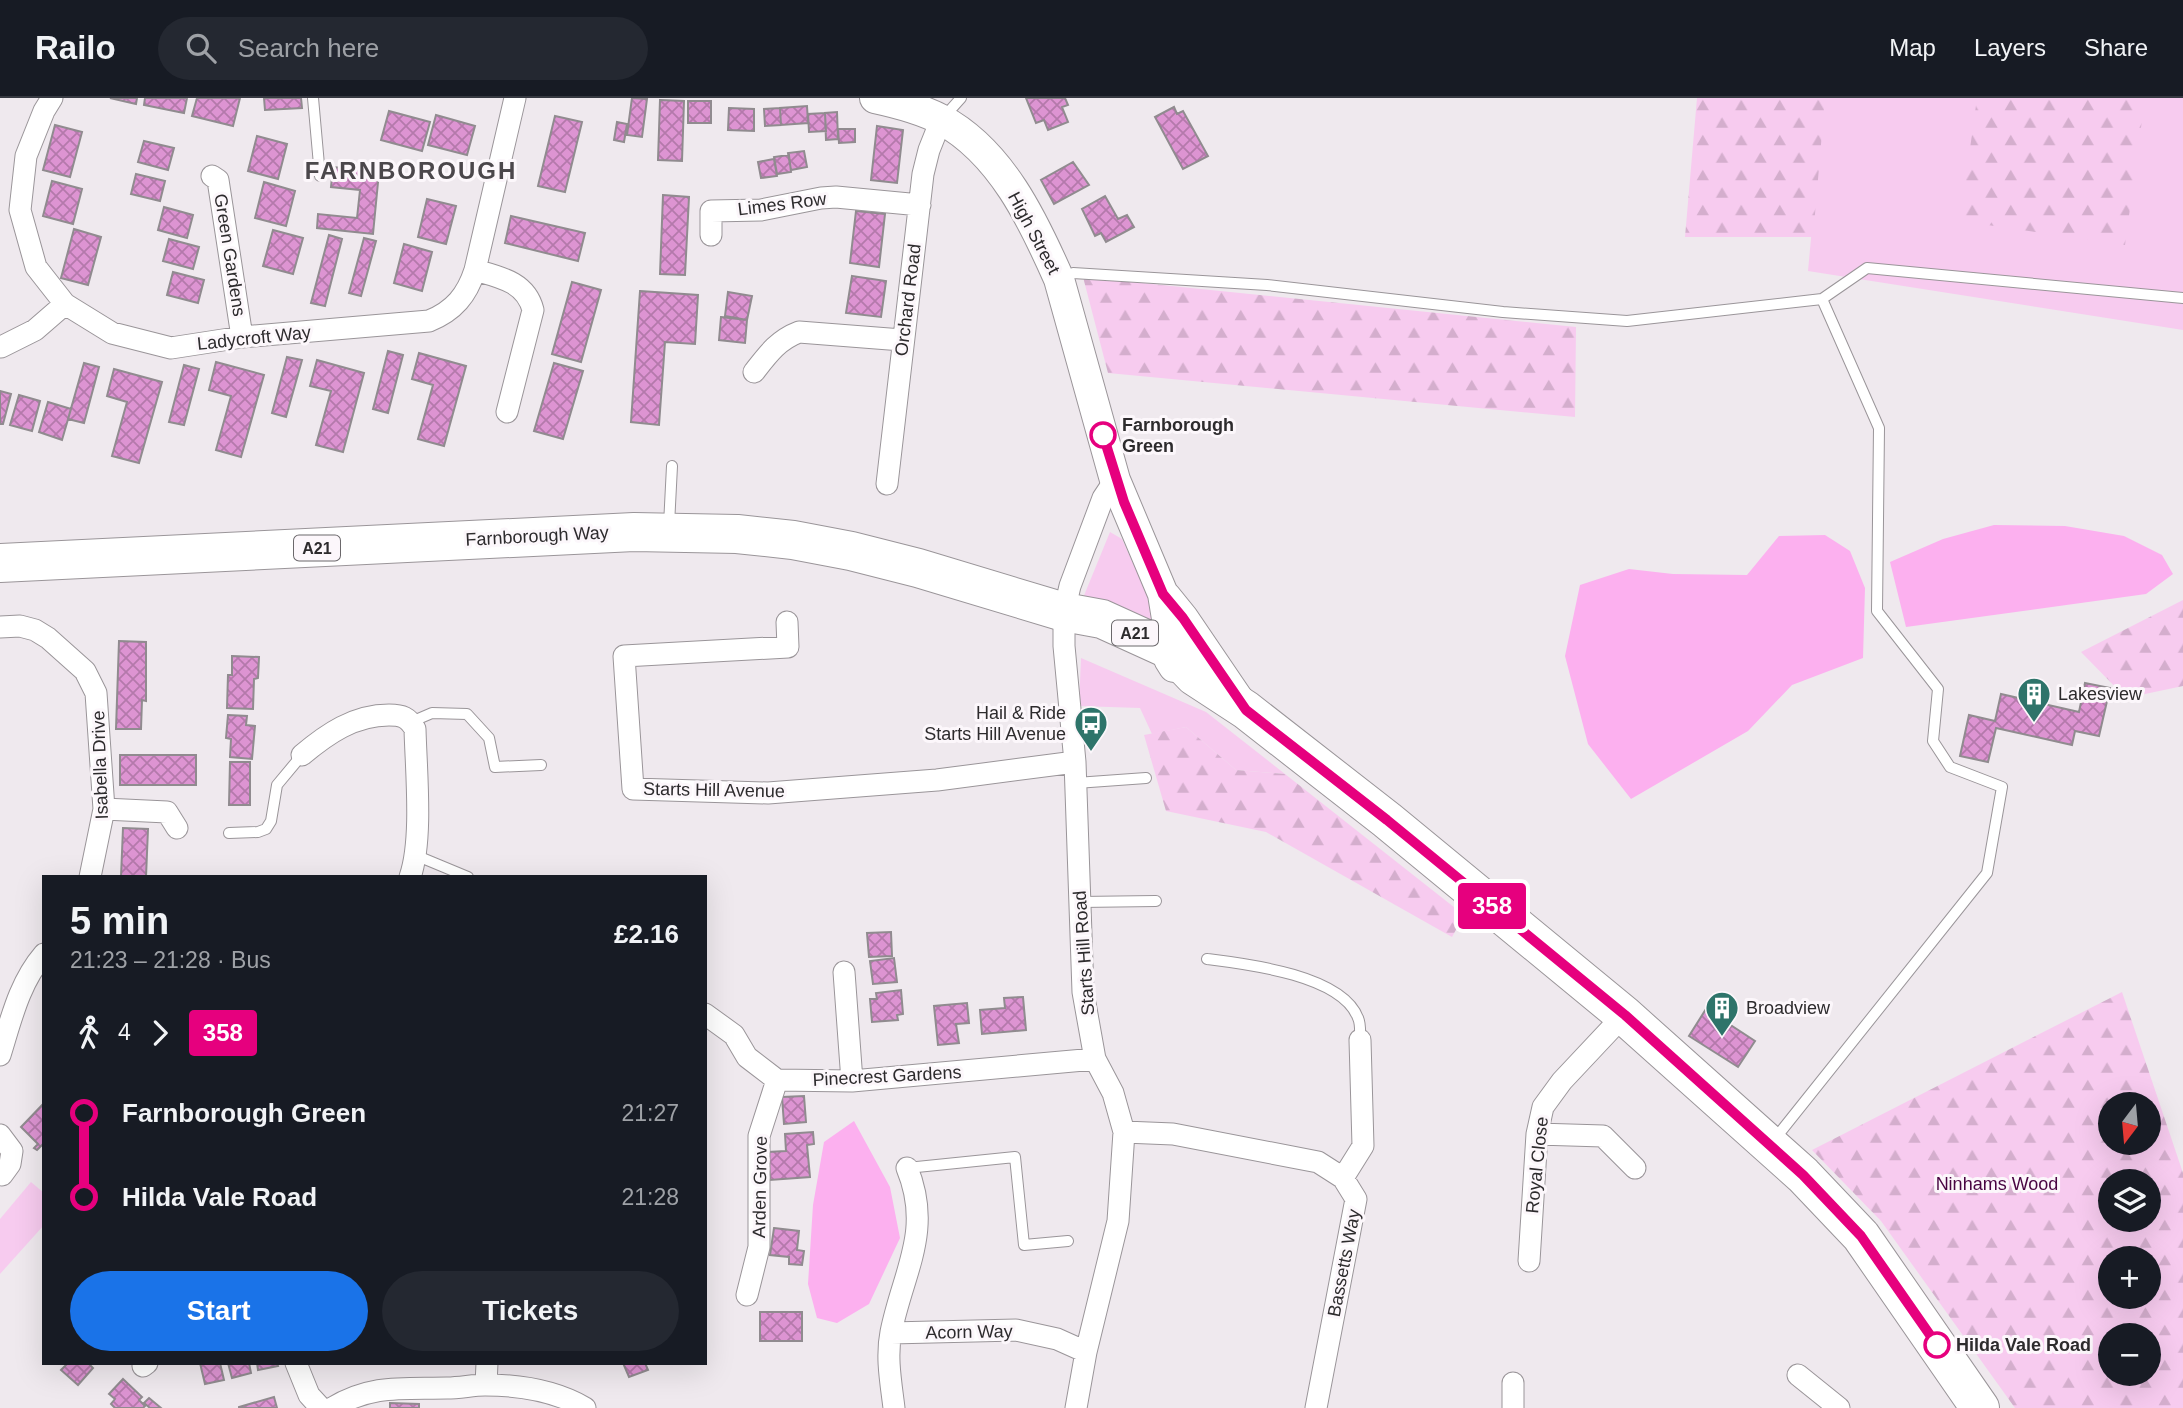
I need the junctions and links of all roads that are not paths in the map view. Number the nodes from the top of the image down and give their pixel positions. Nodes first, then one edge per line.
1 (52, 98) edge
2 (313, 98) edge
3 (515, 98) edge
4 (876, 98) edge
5 (951, 109) edge
6 (212, 176) dead end
7 (320, 176) dead end
8 (920, 205) junction
9 (711, 236) dead end
10 (475, 270) junction
11 (1059, 279) junction
12 (2183, 298) edge
13 (1822, 299) junction
14 (65, 304) junction
15 (242, 337) junction
16 (902, 340) junction
17 (1, 347) edge
18 (754, 372) dead end
19 (507, 412) dead end
20 (672, 466) dead end
21 (1115, 480) junction
22 (887, 484) dead end
23 (669, 531) junction
24 (0, 563) edge
25 (1163, 594) junction
26 (1064, 612) junction
27 (787, 622) dead end
28 (0, 627) edge
29 (1180, 665) junction
30 (1246, 710) junction
31 (413, 725) junction
32 (302, 755) joint
33 (541, 765) dead end
34 (1075, 773) junction
35 (1146, 778) dead end
36 (104, 809) junction
37 (177, 828) dead end
38 (229, 833) dead end
39 (415, 855) junction
40 (90, 875) edge
41 (410, 875) edge
42 (463, 875) edge
43 (1156, 901) dead end
44 (1080, 902) junction
45 (42, 956) edge
46 (1207, 959) dead end
47 (844, 972) dead end
48 (707, 1015) edge
49 (1625, 1015) junction
50 (1360, 1040) joint
51 (0, 1055) edge
52 (1095, 1059) junction
53 (777, 1080) junction
54 (852, 1082) junction
55 (1125, 1132) junction
56 (1536, 1134) junction
57 (0, 1135) edge
58 (1770, 1145) junction
59 (907, 1168) joint
60 (1635, 1168) dead end
61 (2, 1175) dead end
62 (1343, 1178) junction
63 (1068, 1241) dead end
64 (1529, 1261) dead end
65 (747, 1296) dead end
66 (891, 1333) junction
67 (1086, 1352) junction
68 (297, 1365) edge
69 (486, 1365) edge
70 (1798, 1375) dead end
71 (1513, 1383) dead end
72 (486, 1385) junction
73 (448, 1398) edge
74 (321, 1408) edge
75 (332, 1408) edge
76 (585, 1408) edge
77 (894, 1408) edge
78 (1076, 1408) edge
79 (1316, 1408) edge
80 (1513, 1408) edge
81 (1839, 1408) edge
82 (1980, 1408) edge

1 - 14 street, Ladycroft Way
2 - 7 lane
3 - 10 street, Ladycroft Way
4 - 5 main road, High Street
5 - 8 street, Orchard Road
5 - 11 main road, High Street
6 - 15 street, Green Gardens
8 - 9 street, Limes Row
8 - 16 street, Orchard Road
10 - 15 street, Ladycroft Way
10 - 19 street
11 - 13 lane
11 - 21 main road, High Street
12 - 13 lane
13 - 58 lane
14 - 15 street, Ladycroft Way
14 - 17 street
16 - 18 street
16 - 22 street, Orchard Road
20 - 23 lane
21 - 25 main road, High Street
21 - 26 street
23 - 24 highway, Farnborough Way / A21
23 - 26 highway, Farnborough Way / A21
25 - 29 main road, High Street
25 - 30 main road, High Street
26 - 29 highway, A21
26 - 34 street, Starts Hill Road
27 - 34 street, Starts Hill Avenue
28 - 36 street, Isabella Drive
29 - 30 highway, A21
30 - 49 highway, A21
31 - 32 street
31 - 33 lane
31 - 39 street
32 - 38 lane
34 - 35 lane
34 - 44 street, Starts Hill Road
36 - 37 street
36 - 40 street, Isabella Drive
39 - 41 street
39 - 42 lane
43 - 44 lane
44 - 52 street, Starts Hill Road
45 - 51 street
46 - 50 lane
47 - 54 street
48 - 53 street
49 - 56 street, Royal Close
49 - 58 highway, A21
50 - 62 street
52 - 54 street, Pinecrest Gardens
52 - 55 street, Starts Hill Road
53 - 54 street, Pinecrest Gardens
53 - 65 street, Arden Grove
55 - 62 street
55 - 67 street, Starts Hill Road
56 - 60 street
56 - 64 street, Royal Close
57 - 61 street
58 - 82 highway, A21
59 - 63 lane
59 - 66 street
62 - 79 street, Bassetts Way
66 - 67 street, Acorn Way
66 - 77 street
67 - 78 street, Starts Hill Road
68 - 74 street
69 - 72 street
70 - 81 street
71 - 80 street
72 - 73 street
72 - 76 street
73 - 75 street

